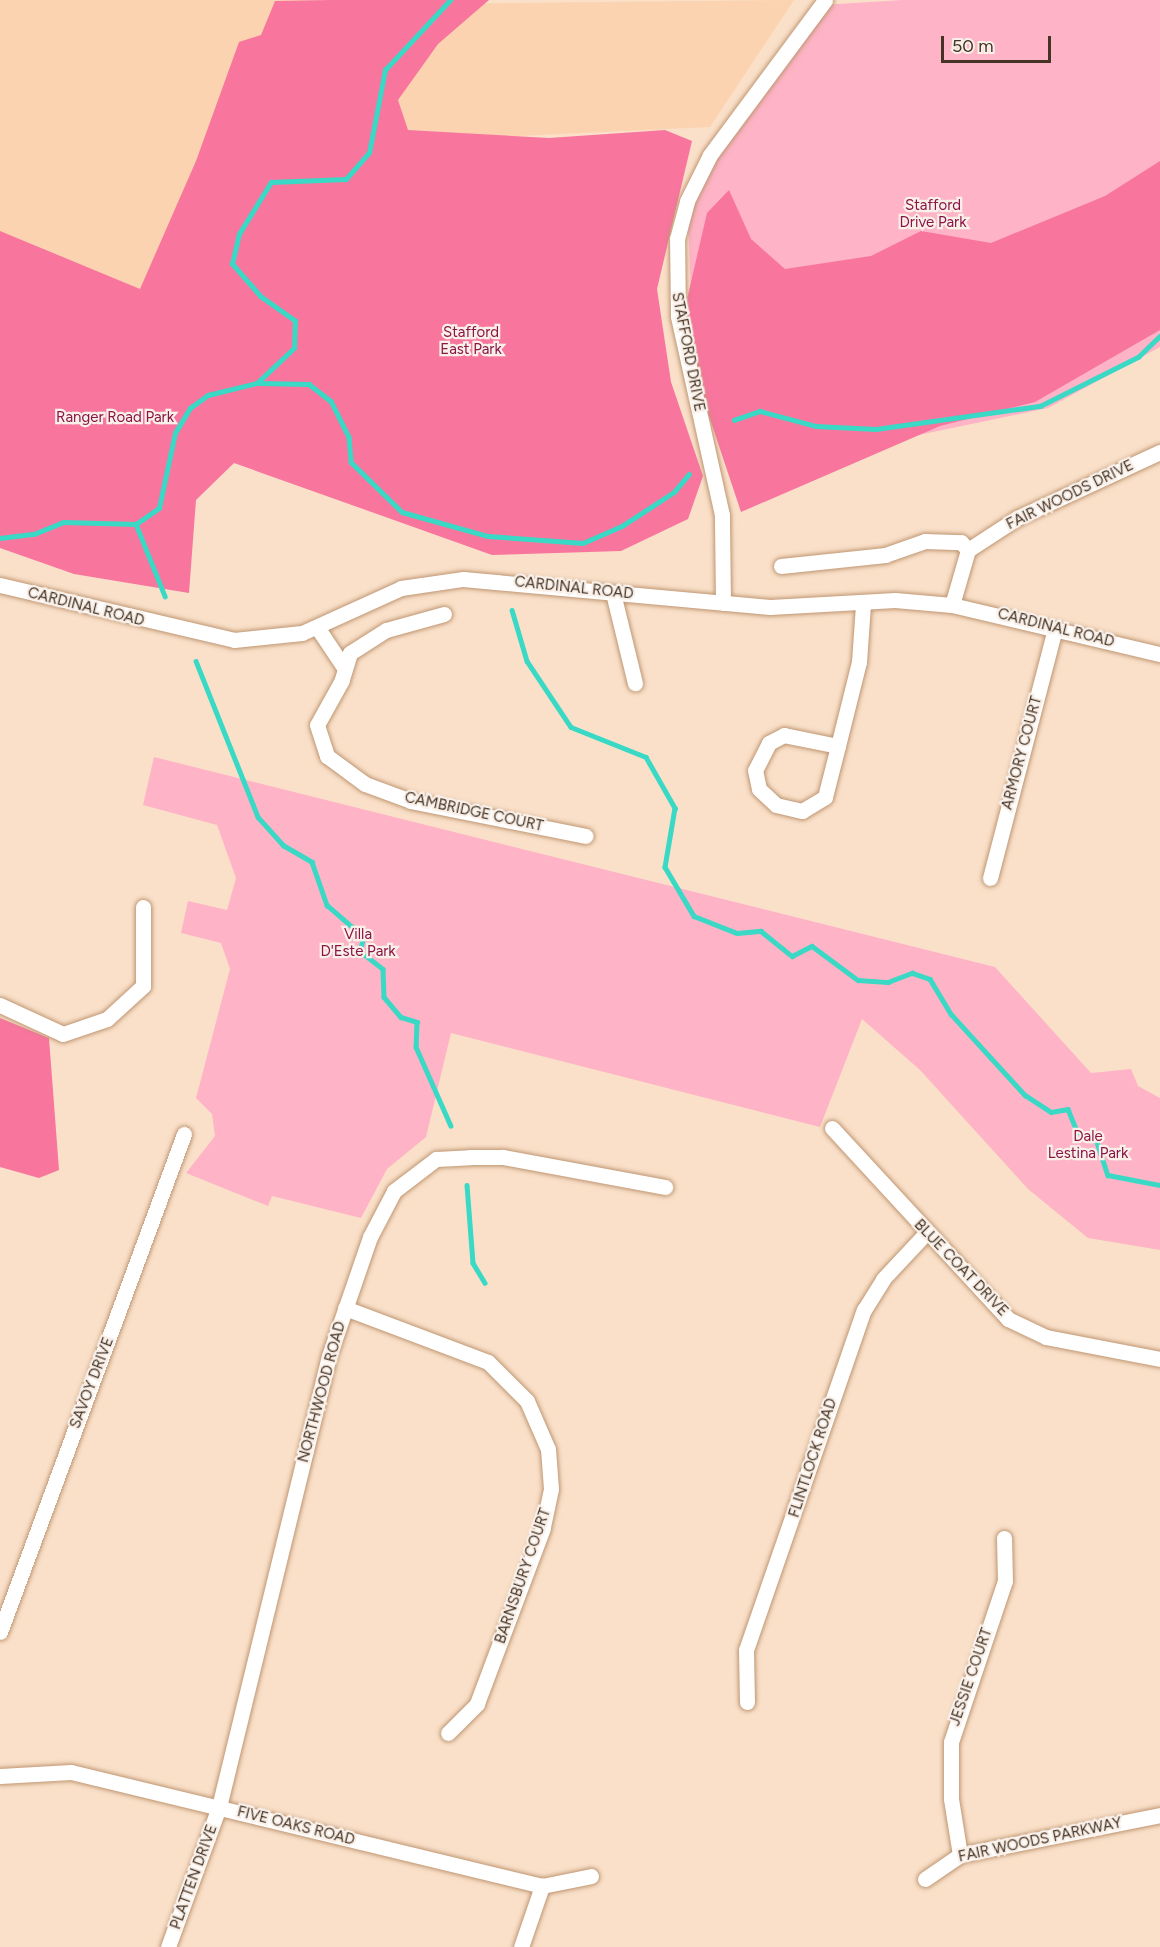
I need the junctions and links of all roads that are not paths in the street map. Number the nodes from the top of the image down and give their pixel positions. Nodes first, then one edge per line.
1 (825, 0) edge
2 (1160, 452) edge
3 (968, 550) junction
4 (781, 566) dead end
5 (0, 585) edge
6 (614, 593) junction
7 (723, 603) junction
8 (952, 604) junction
9 (863, 605) junction
10 (444, 614) dead end
11 (317, 627) junction
12 (1055, 628) junction
13 (1160, 654) edge
14 (343, 666) junction
15 (635, 683) dead end
16 (838, 746) junction
17 (586, 836) dead end
18 (990, 878) dead end
19 (143, 907) dead end
20 (0, 1005) edge
21 (832, 1128) dead end
22 (184, 1134) dead end
23 (665, 1187) dead end
24 (926, 1233) junction
25 (345, 1308) junction
26 (1160, 1359) edge
27 (1004, 1538) dead end
28 (0, 1632) edge
29 (747, 1702) dead end
30 (448, 1733) dead end
31 (0, 1776) edge
32 (219, 1807) junction
33 (1160, 1815) edge
34 (960, 1855) junction
35 (591, 1876) dead end
36 (926, 1879) dead end
37 (542, 1886) junction
38 (168, 1947) edge
39 (521, 1947) edge

1 - 7 street, STAFFORD DRIVE
2 - 3 street, FAIR WOODS DRIVE
3 - 4 street
3 - 8 street
5 - 11 street, CARDINAL ROAD
6 - 7 street, CARDINAL ROAD
6 - 11 street, CARDINAL ROAD
6 - 15 street
7 - 9 street, CARDINAL ROAD
8 - 9 street, CARDINAL ROAD
8 - 12 street, CARDINAL ROAD
9 - 16 street
10 - 14 street, CAMBRIDGE COURT
11 - 14 street
12 - 13 street, CARDINAL ROAD
12 - 18 street, ARMORY COURT
14 - 17 street, CAMBRIDGE COURT
16 - 16 street
19 - 20 street
21 - 24 street, BLUE COAT DRIVE
22 - 28 street, SAVOY DRIVE
23 - 25 street, NORTHWOOD ROAD
24 - 26 street, BLUE COAT DRIVE
24 - 29 street, FLINTLOCK ROAD
25 - 30 street, BARNSBURY COURT
25 - 32 street, NORTHWOOD ROAD
27 - 34 street, JESSIE COURT
31 - 32 street, FIVE OAKS ROAD
32 - 37 street, FIVE OAKS ROAD
32 - 38 street, PLATTEN DRIVE
33 - 34 street, FAIR WOODS PARKWAY
34 - 36 street, FAIR WOODS PARKWAY
35 - 37 street, FIVE OAKS ROAD
37 - 39 street

